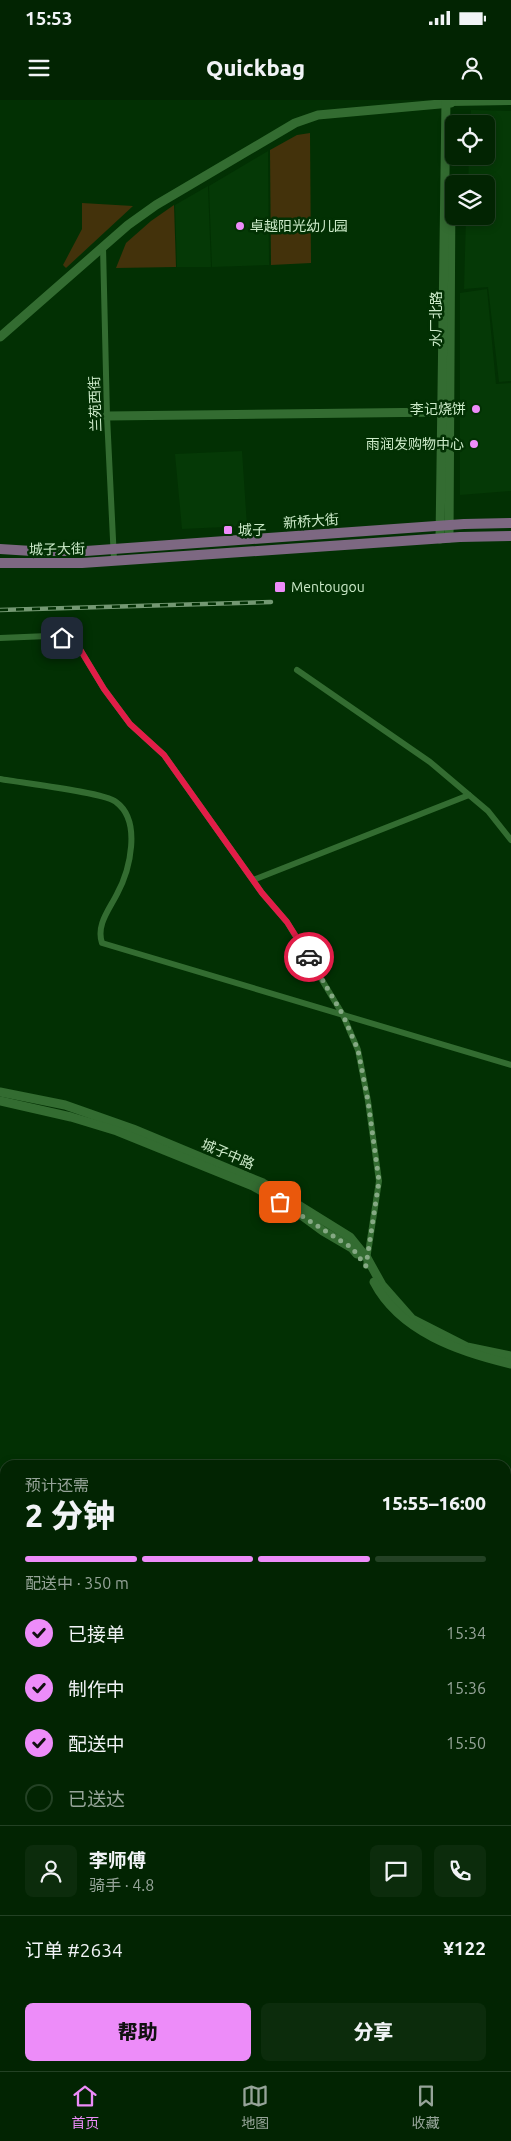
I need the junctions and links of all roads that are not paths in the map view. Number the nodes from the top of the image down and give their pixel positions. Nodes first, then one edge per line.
1 (448, 102) edge
2 (511, 102) edge
3 (104, 248) junction
4 (0, 337) edge
5 (446, 412) junction
6 (107, 416) junction
7 (511, 523) edge
8 (444, 526) junction
9 (511, 536) edge
10 (444, 538) junction
11 (0, 549) edge
12 (114, 549) junction
13 (114, 560) junction
14 (0, 563) edge
15 (0, 638) edge
16 (297, 670) dead end
17 (0, 780) edge
18 (470, 795) junction
19 (511, 840) edge
20 (253, 880) junction
21 (343, 1015) junction
22 (511, 1065) edge
23 (0, 1092) edge
24 (0, 1101) edge
25 (367, 1262) junction
26 (511, 1356) edge
27 (511, 1364) edge

1 - 2 street
1 - 3 street
1 - 5 street, 水厂北路
3 - 4 street
3 - 6 street, 兰苑西街
5 - 6 street
5 - 8 street, 水厂北路
6 - 12 street, 兰苑西街
7 - 8 main road, 新桥大街
8 - 10 street, 水厂北路
8 - 12 main road, 新桥大街
9 - 10 main road, 新桥大街
10 - 13 main road, 新桥大街
11 - 12 main road, 城子大街
12 - 13 street, 兰苑西街
13 - 14 main road, 城子大街
15 - 20 street
16 - 18 street
17 - 21 street
18 - 19 street
18 - 20 street
20 - 21 street
21 - 22 street
21 - 25 street
23 - 25 street, 城子中路
24 - 25 street, 城子中路
25 - 26 street, 城子中路
25 - 27 street, 城子中路

